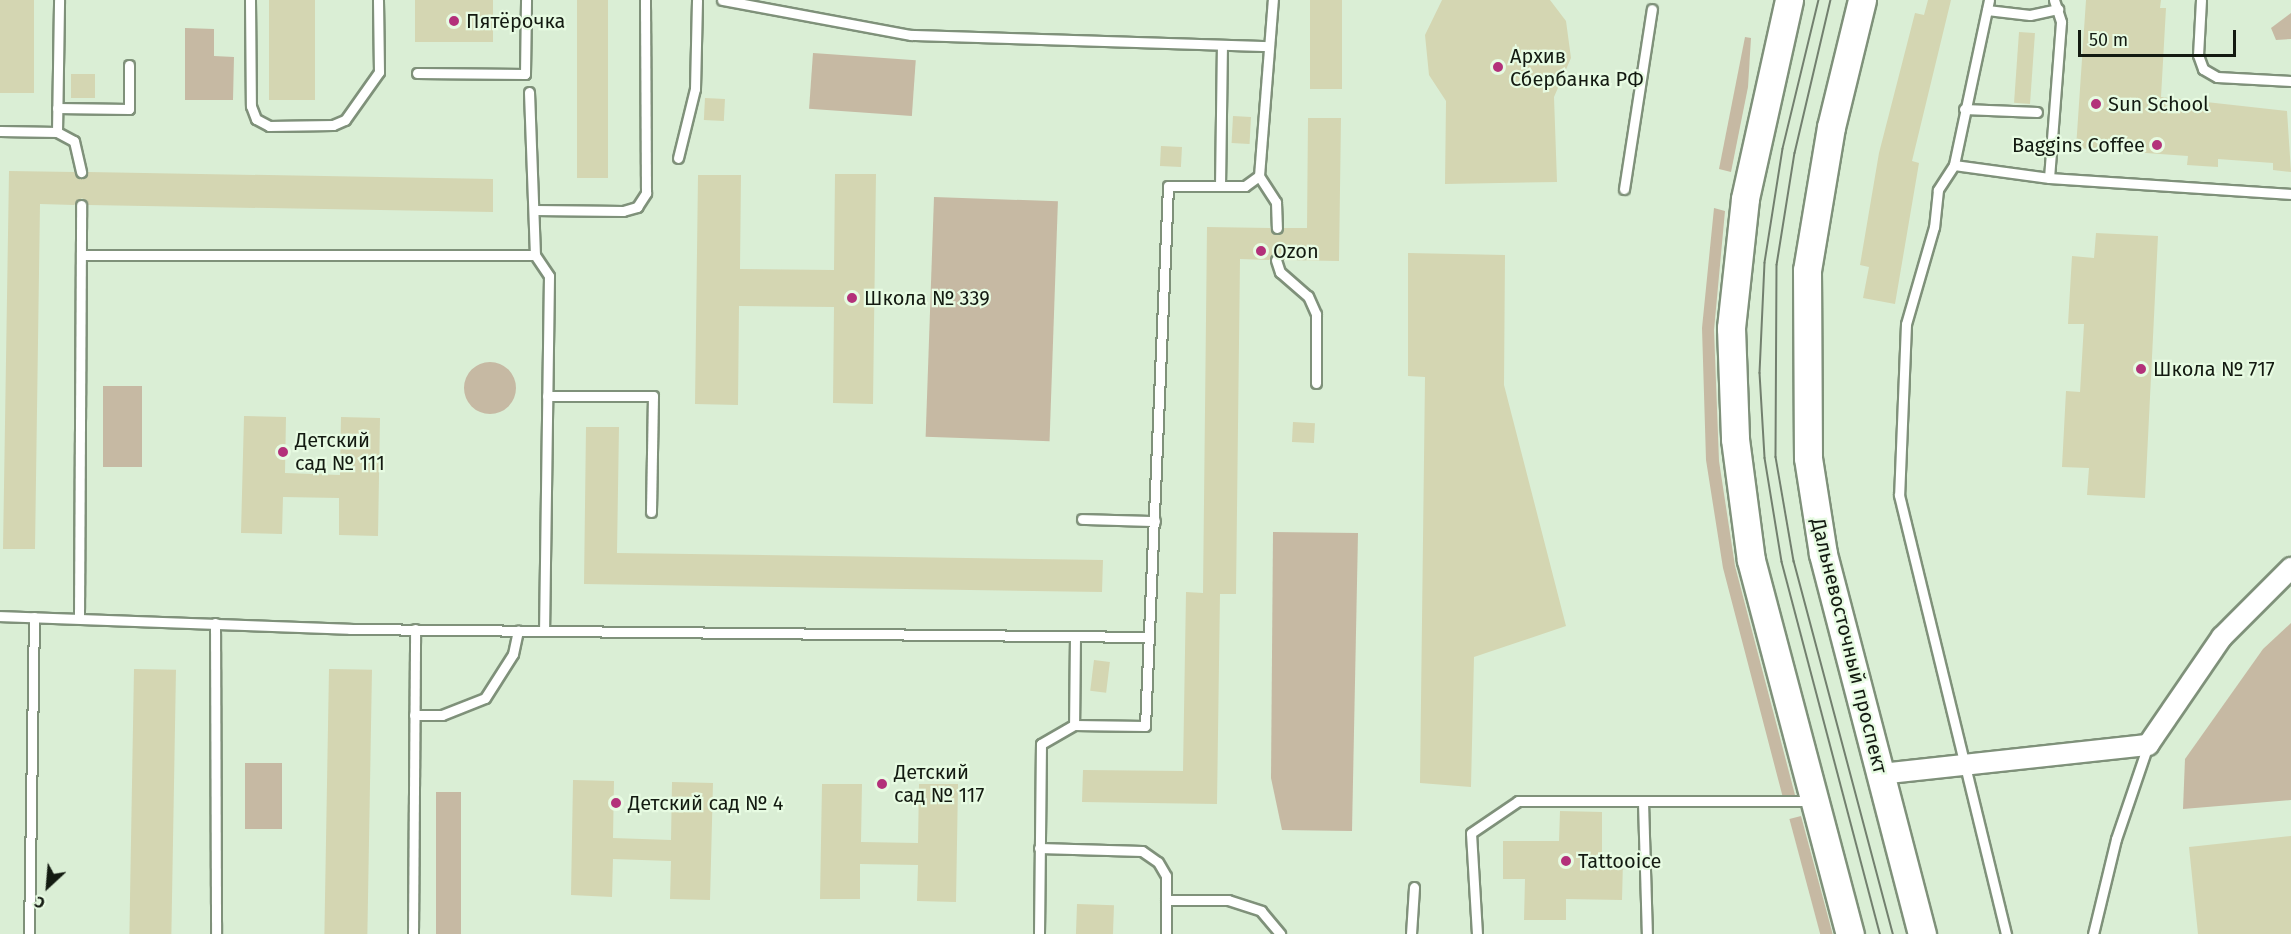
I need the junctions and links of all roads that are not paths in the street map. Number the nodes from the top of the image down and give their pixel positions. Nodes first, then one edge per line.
1 (58, 0) edge
2 (250, 0) edge
3 (378, 0) edge
4 (526, 0) edge
5 (645, 0) edge
6 (697, 0) edge
7 (722, 0) edge
8 (1273, 0) edge
9 (1789, 0) edge
10 (1862, 0) edge
11 (2201, 0) edge
12 (2056, 4) edge
13 (1988, 5) edge
14 (1652, 9) dead end
15 (1222, 45) junction
16 (1266, 46) junction
17 (129, 65) dead end
18 (417, 73) dead end
19 (2291, 81) edge
20 (529, 92) dead end
21 (57, 108) junction
22 (1964, 109) junction
23 (2037, 112) dead end
24 (0, 131) edge
25 (57, 132) junction
26 (678, 158) dead end
27 (1954, 165) junction
28 (81, 172) dead end
29 (1259, 176) junction
30 (2049, 178) junction
31 (1220, 186) junction
32 (1624, 189) dead end
33 (2291, 194) edge
34 (81, 205) dead end
35 (535, 210) junction
36 (1277, 228) dead end
37 (81, 255) junction
38 (536, 255) junction
39 (1276, 260) dead end
40 (1316, 383) dead end
41 (547, 396) junction
42 (651, 512) dead end
43 (1082, 519) dead end
44 (1155, 521) junction
45 (2291, 568) edge
46 (0, 616) edge
47 (34, 617) junction
48 (79, 617) junction
49 (215, 623) junction
50 (415, 629) junction
51 (518, 631) junction
52 (544, 631) junction
53 (1076, 636) junction
54 (1149, 637) junction
55 (414, 716) junction
56 (1074, 725) junction
57 (2148, 745) junction
58 (1964, 768) junction
59 (1880, 774) junction
60 (1815, 801) junction
61 (1643, 802) junction
62 (1040, 848) junction
63 (1414, 887) dead end
64 (1166, 900) junction
65 (29, 934) edge
66 (216, 934) edge
67 (412, 934) edge
68 (1039, 934) edge
69 (1166, 934) edge
70 (1280, 934) edge
71 (1411, 934) edge
72 (1477, 934) edge
73 (1647, 934) edge
74 (1850, 934) edge
75 (1922, 934) edge
76 (2006, 934) edge
77 (2093, 934) edge

1 - 21 lane
2 - 3 lane
4 - 18 lane
5 - 35 lane
6 - 26 lane
7 - 15 lane
8 - 16 lane
9 - 60 main road
10 - 59 main road, Дальневосточный проспект
11 - 19 lane
12 - 13 lane
12 - 30 lane
13 - 22 lane
14 - 32 lane
15 - 16 lane
15 - 31 lane
16 - 29 lane
17 - 21 lane
20 - 35 lane
21 - 25 lane
22 - 23 lane
22 - 27 lane
24 - 25 lane
25 - 28 lane
27 - 30 lane
27 - 58 lane
29 - 31 lane
29 - 36 lane
30 - 33 lane
31 - 44 lane
34 - 37 lane
35 - 38 lane
37 - 38 lane
37 - 48 lane
38 - 41 lane
39 - 40 lane
41 - 42 lane
41 - 52 lane
43 - 44 lane
44 - 54 lane
45 - 57 street
46 - 47 lane
47 - 48 lane
47 - 65 lane
48 - 49 lane
49 - 50 lane
49 - 66 lane
50 - 51 lane
50 - 55 lane
51 - 52 lane
51 - 55 lane
52 - 53 lane
53 - 54 lane
53 - 56 lane
54 - 56 lane
55 - 67 lane
56 - 62 lane
57 - 58 street
57 - 77 lane
58 - 59 street
58 - 76 lane
59 - 75 main road, Дальневосточный проспект
60 - 61 lane
60 - 74 main road
61 - 72 lane
61 - 73 lane
62 - 64 lane
62 - 68 lane
63 - 71 lane
64 - 69 lane
64 - 70 lane

